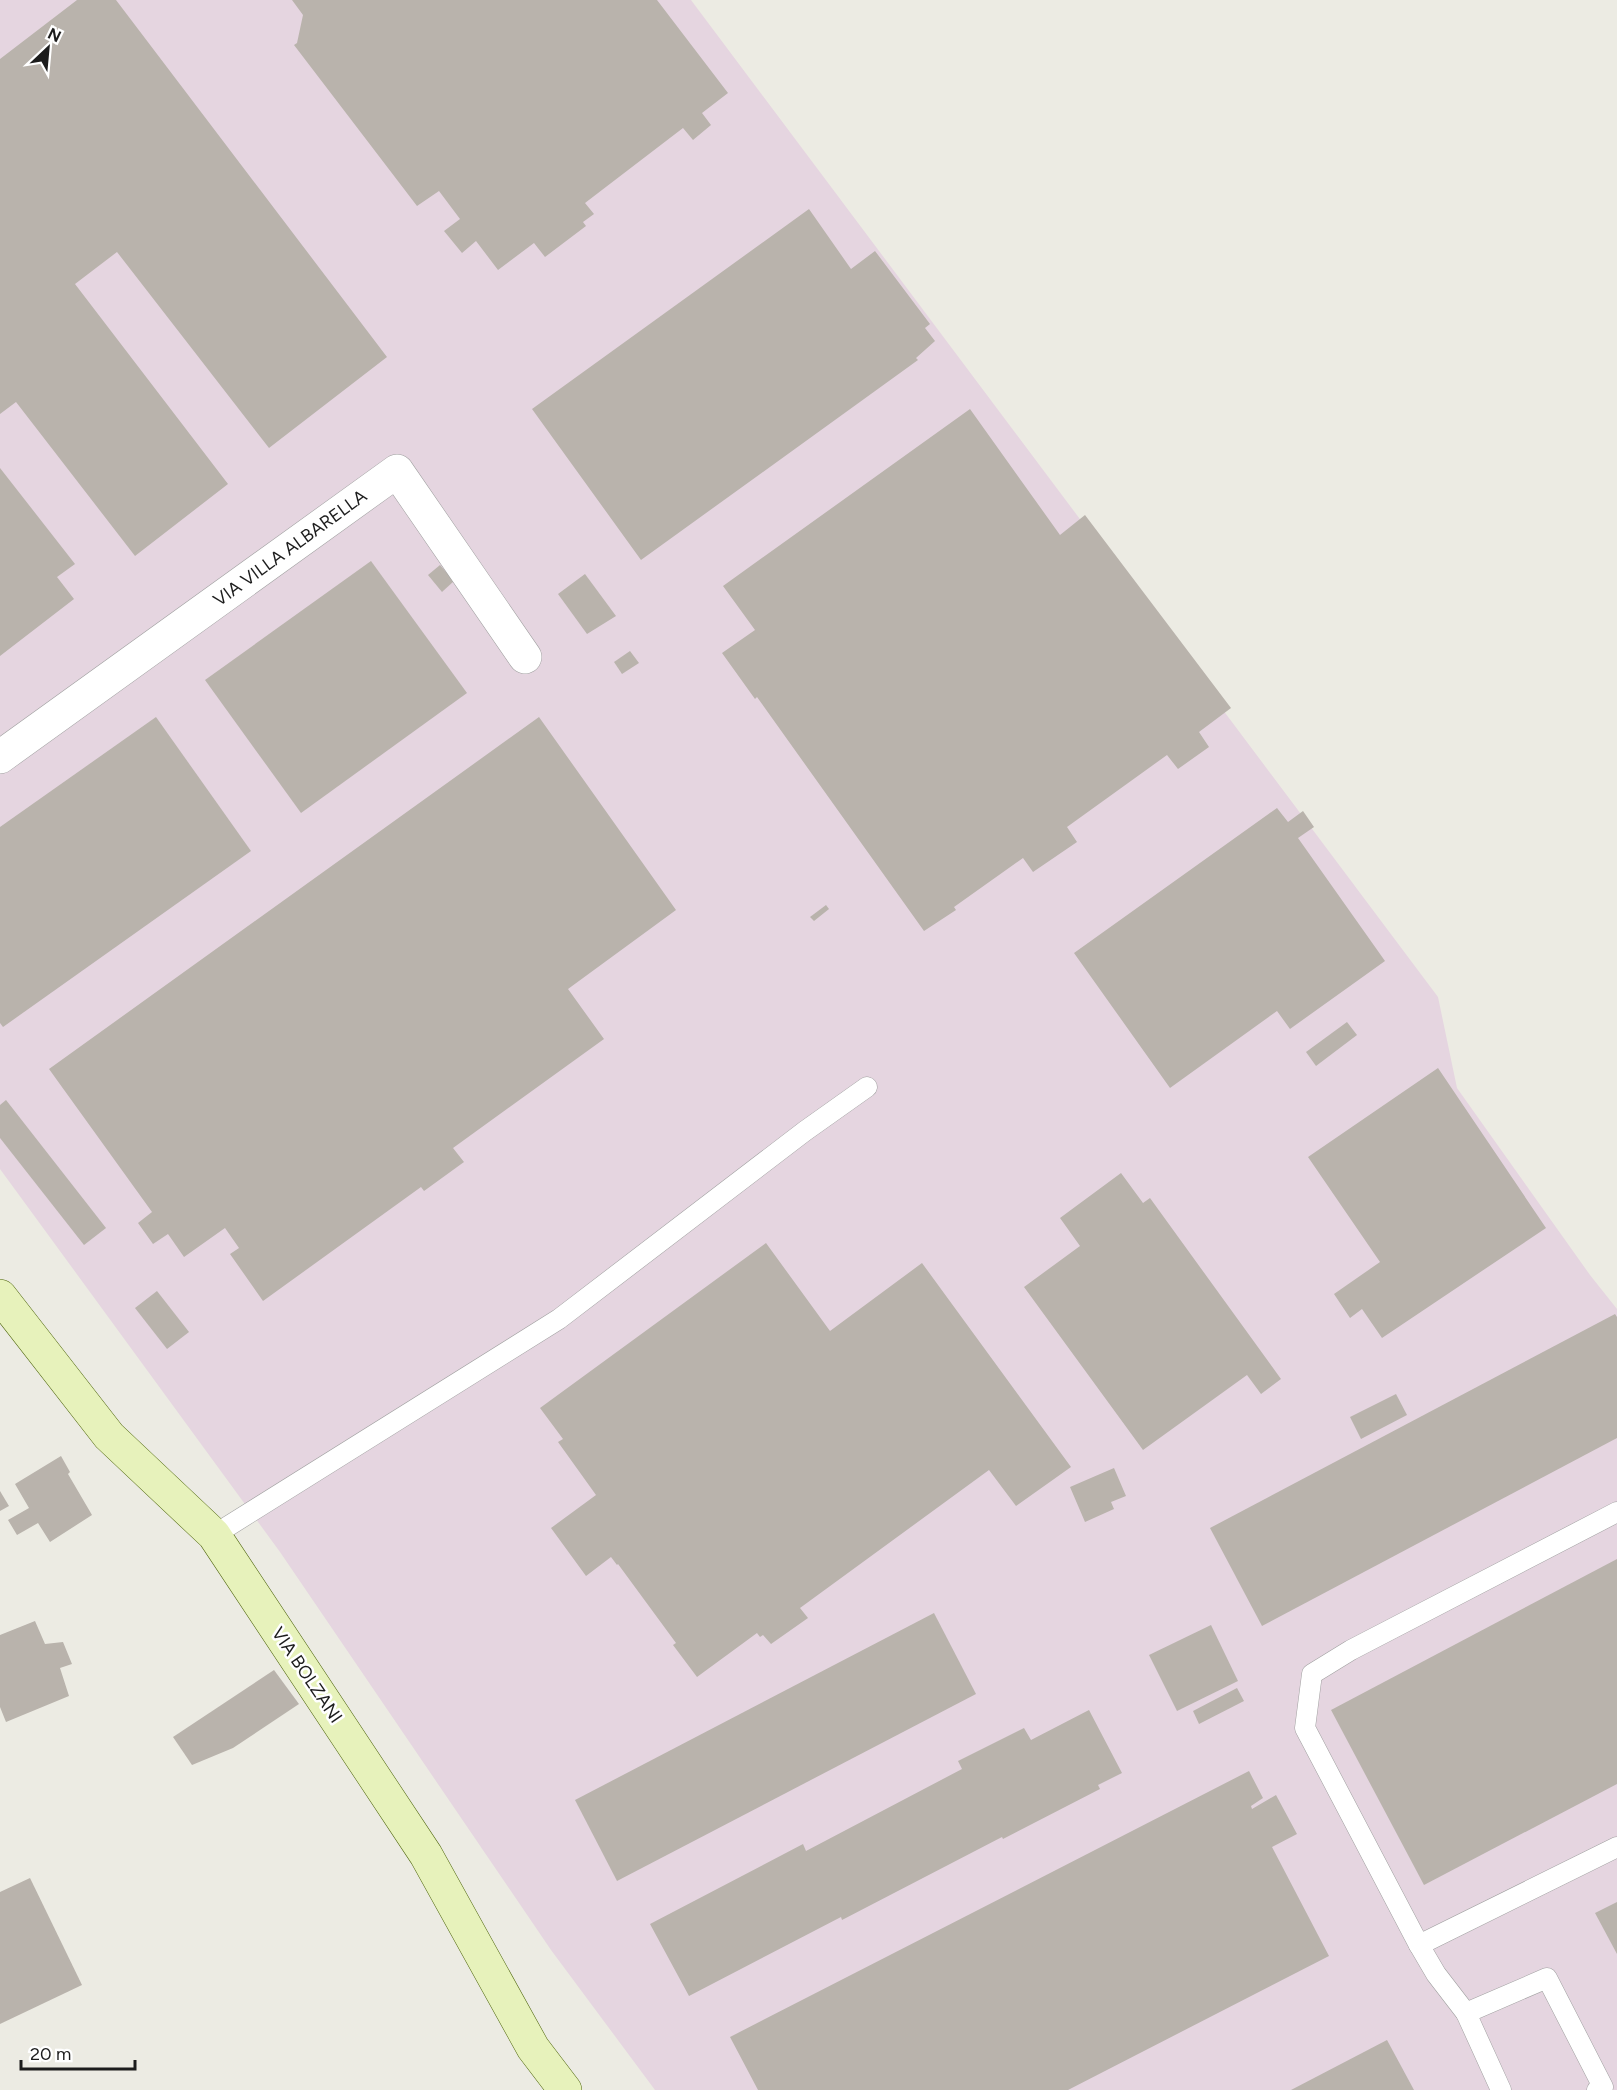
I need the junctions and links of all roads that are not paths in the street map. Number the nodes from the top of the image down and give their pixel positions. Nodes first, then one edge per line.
1 (525, 657) dead end
2 (0, 757) edge
3 (867, 1087) dead end
4 (0, 1296) edge
5 (1617, 1512) edge
6 (214, 1535) junction
7 (1617, 1847) edge
8 (1419, 1945) junction
9 (1466, 2013) junction
10 (566, 2090) edge
11 (1501, 2090) edge
12 (1598, 2090) edge

1 - 2 street, VIA VILLA ALBARELLA
3 - 6 lane
4 - 6 street, VIA BOLZANI
5 - 8 lane
6 - 10 street, VIA BOLZANI
7 - 8 lane
8 - 9 lane
9 - 11 lane
9 - 12 lane

